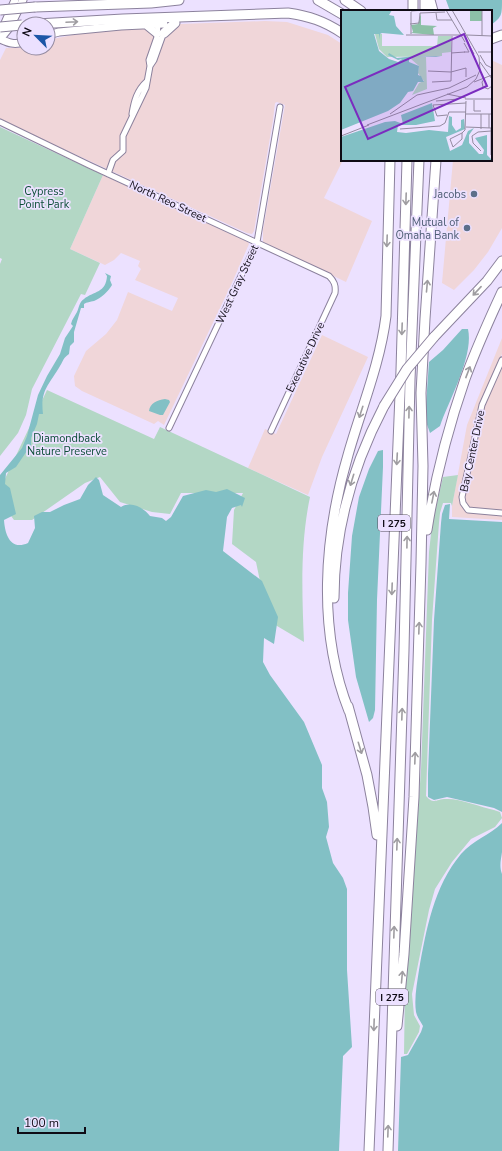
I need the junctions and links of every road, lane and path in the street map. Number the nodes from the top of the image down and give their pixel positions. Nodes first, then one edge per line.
1 (15, 0) edge
2 (23, 0) edge
3 (179, 0) edge
4 (318, 0) edge
5 (345, 0) edge
6 (430, 0) edge
7 (0, 10) edge
8 (360, 10) edge
9 (433, 10) edge
10 (341, 13) edge
11 (56, 23) edge
12 (175, 23) junction
13 (146, 24) junction
14 (161, 24) junction
15 (16, 26) edge
16 (0, 27) edge
17 (341, 32) edge
18 (56, 33) edge
19 (161, 34) junction
20 (502, 35) edge
21 (0, 39) edge
22 (492, 39) edge
23 (16, 44) edge
24 (280, 107) dead end
25 (0, 122) edge
26 (390, 161) edge
27 (407, 161) edge
28 (419, 161) edge
29 (436, 161) edge
30 (108, 174) junction
31 (257, 242) junction
32 (502, 261) edge
33 (334, 282) joint
34 (502, 292) edge
35 (502, 360) edge
36 (170, 428) dead end
37 (271, 431) dead end
38 (502, 513) edge
39 (421, 563) junction
40 (349, 711) junction
41 (380, 885) junction
42 (389, 1111) junction
43 (370, 1151) edge
44 (388, 1151) edge

1 - 21 street
2 - 21 street
3 - 7 highway, bridge
4 - 10 highway
5 - 8 highway
6 - 9 highway
11 -> 17 highway
12 - 14 highway
12 - 17 highway
12 - 19 highway
13 - 14 street
13 - 18 street
13 - 19 street
14 - 19 street
15 - 16 highway, bridge
19 - 30 street
20 - 22 highway
21 - 23 street
24 - 31 street, West Gray Street
25 - 30 street, North Reo Street
26 -> 40 highway
27 -> 41 highway, I 275
42 -> 28 highway, I 275
39 -> 29 highway
30 - 31 street, North Reo Street
31 - 33 street, North Reo Street
31 - 36 street, West Gray Street
32 -> 40 highway, bridge
33 - 37 street, Executive Drive
39 -> 34 highway
35 - 38 street, Bay Center Drive
42 -> 39 highway
40 -> 41 highway
41 -> 43 highway, I 275
44 -> 42 highway, I 275

